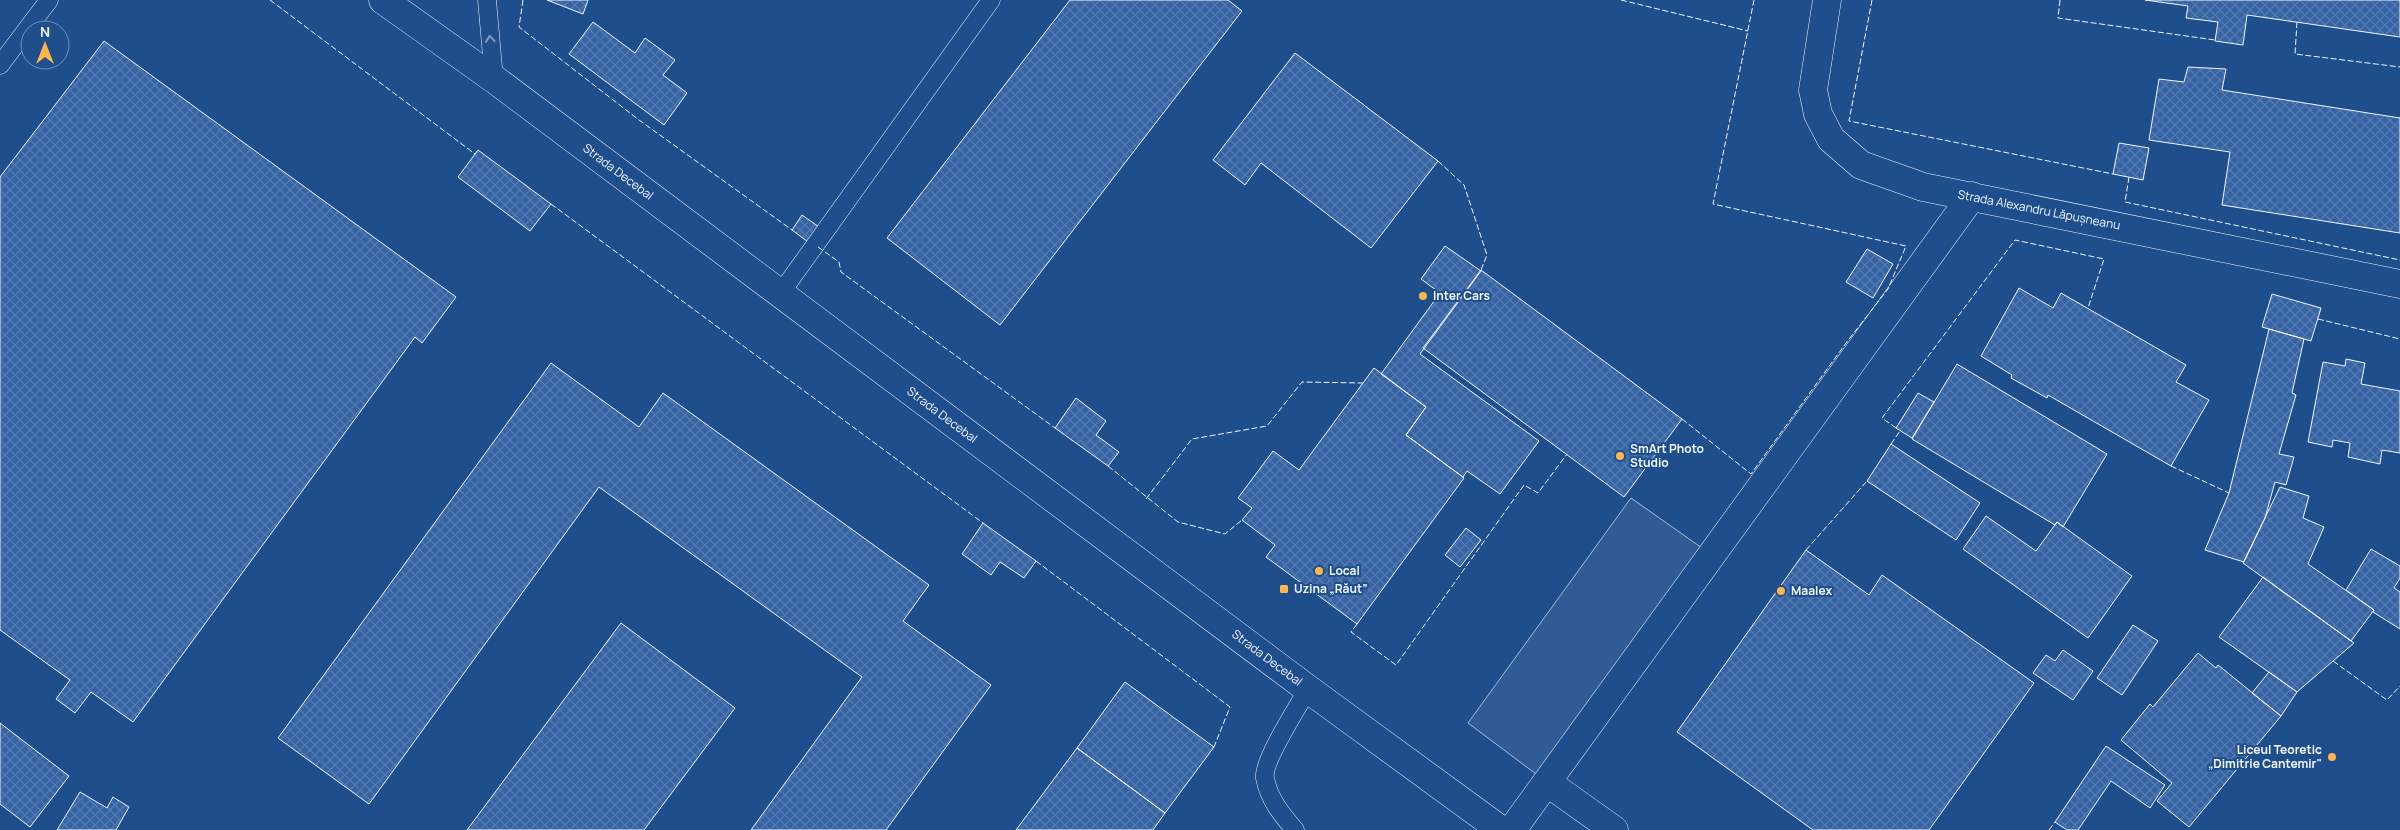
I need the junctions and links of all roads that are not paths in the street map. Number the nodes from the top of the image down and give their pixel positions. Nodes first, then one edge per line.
1 (49, 0) edge
2 (383, 0) edge
3 (487, 0) edge
4 (991, 0) edge
5 (1827, 0) edge
6 (0, 65) edge
7 (494, 78) junction
8 (1972, 196) junction
9 (2400, 284) edge
10 (780, 294) junction
11 (1308, 689) junction
12 (1548, 782) junction
13 (1295, 830) edge
14 (1501, 830) edge
15 (1512, 830) edge
16 (1614, 830) edge

1 - 6 lane
2 - 7 street, Strada Decebal
7 -> 3 lane
4 - 10 lane
5 - 8 street, Strada Alexandru Lăpușneanu
7 - 10 street, Strada Decebal
8 - 9 street, Strada Alexandru Lăpușneanu
8 - 12 street
10 - 11 street, Strada Decebal
11 - 13 lane
11 - 14 street, Strada Decebal
12 - 15 street
12 - 16 street

